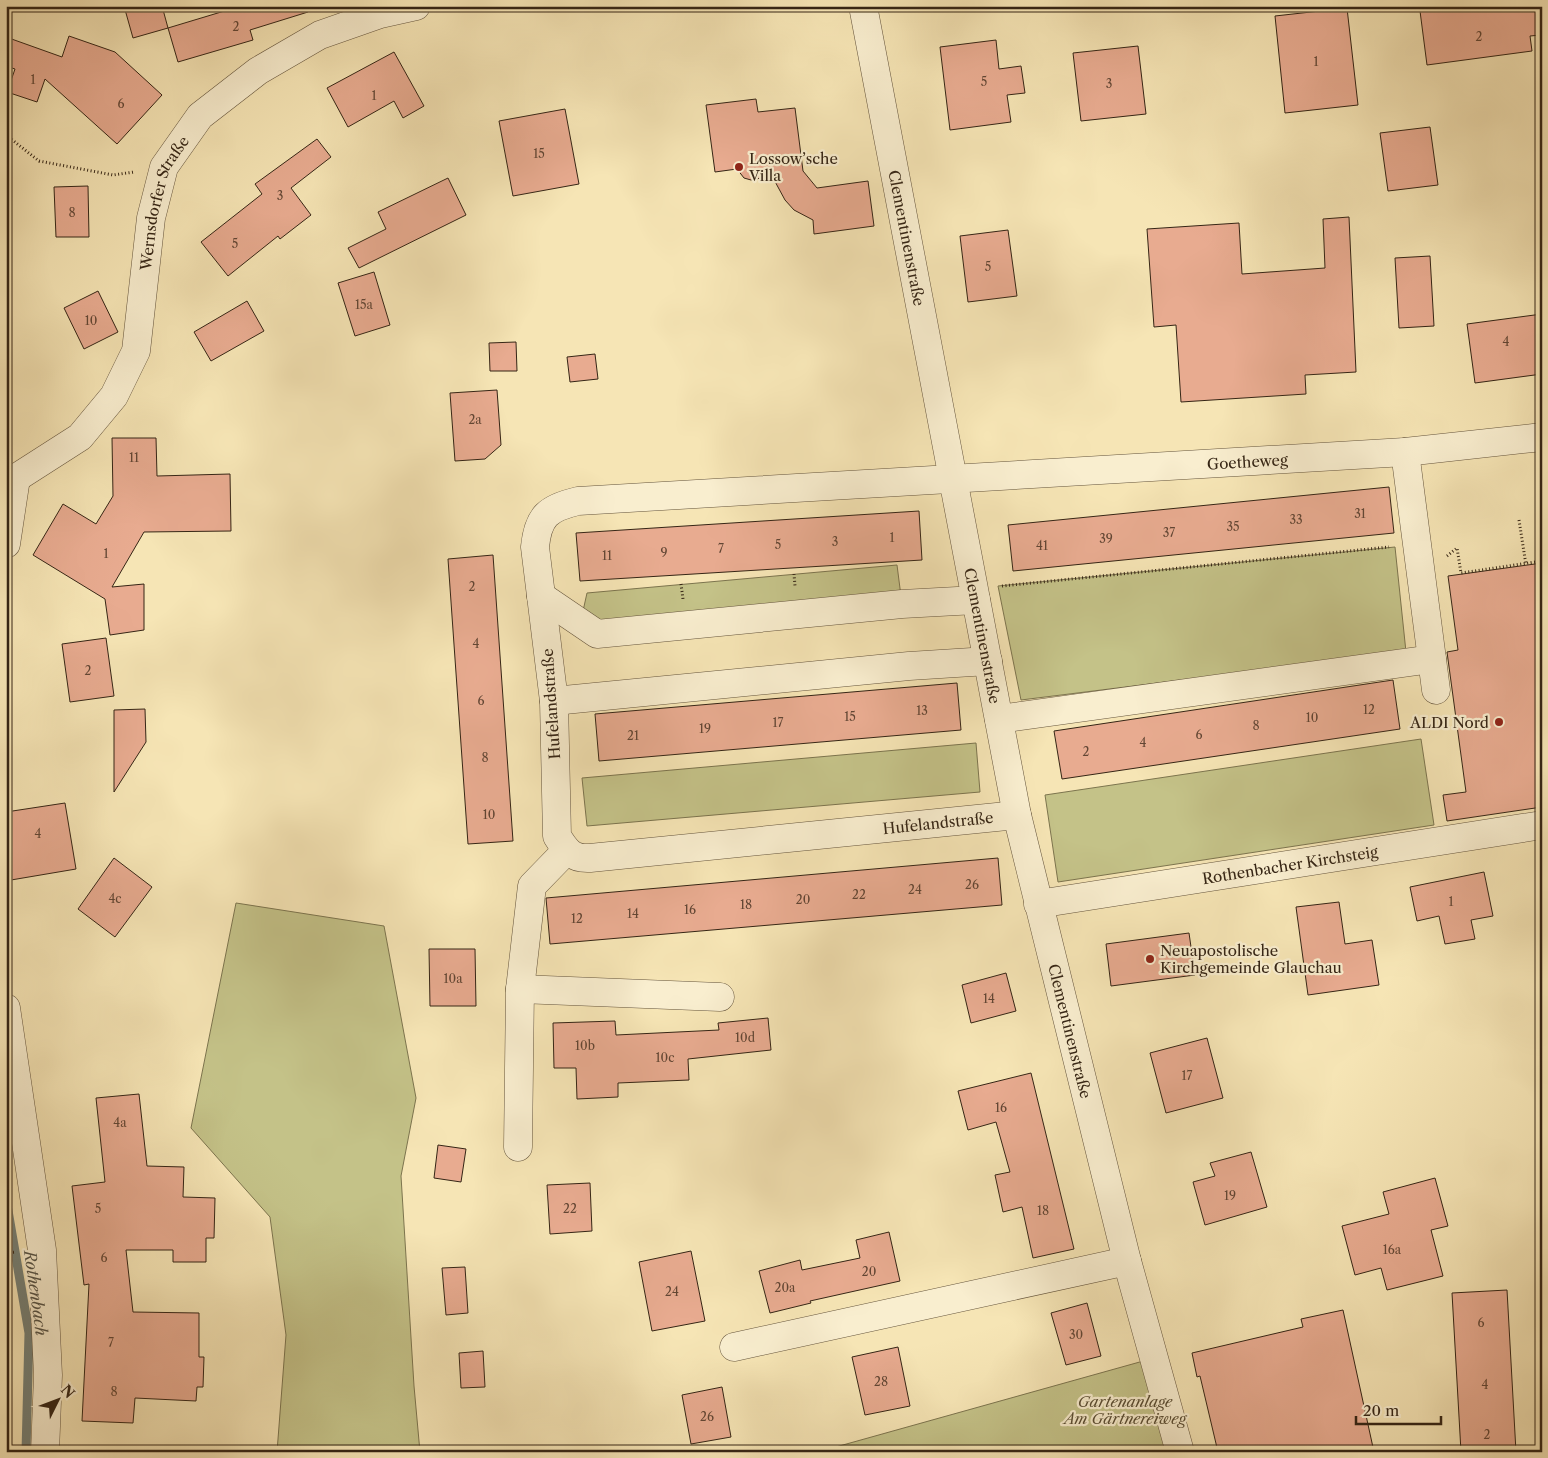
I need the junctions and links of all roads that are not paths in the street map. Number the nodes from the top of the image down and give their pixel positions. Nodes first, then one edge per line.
1 (416, 6) edge
2 (863, 6) edge
3 (1542, 437) edge
4 (1405, 452) junction
5 (11, 480) edge
6 (954, 480) junction
7 (6, 544) edge
8 (975, 593) junction
9 (542, 596) junction
10 (1432, 659) junction
11 (988, 661) junction
12 (1436, 690) dead end
13 (554, 701) junction
14 (999, 720) junction
15 (1017, 815) junction
16 (1542, 826) edge
17 (566, 851) junction
18 (1038, 904) junction
19 (520, 989) junction
20 (720, 997) dead end
21 (6, 1008) edge
22 (518, 1147) dead end
23 (1127, 1261) junction
24 (734, 1347) dead end
25 (45, 1452) edge
26 (1180, 1452) edge

1 - 5 street, Wernsdorfer Straße
2 - 6 street, Clementinenstraße
3 - 4 street, Goetheweg
4 - 6 street, Goetheweg
4 - 10 street
5 - 7 street
6 - 8 street, Clementinenstraße
6 - 9 street, Hufelandstraße
8 - 9 street
8 - 11 street, Clementinenstraße
9 - 13 street, Hufelandstraße
10 - 12 street
10 - 14 street
11 - 13 street
11 - 14 street, Clementinenstraße
13 - 17 street, Hufelandstraße
14 - 15 street, Clementinenstraße
15 - 17 street, Hufelandstraße
15 - 18 street, Clementinenstraße
16 - 18 street, Rothenbacher Kirchsteig
17 - 19 street
18 - 23 street, Clementinenstraße
19 - 20 street
19 - 22 street
21 - 25 street
23 - 24 street
23 - 26 street, Clementinenstraße

